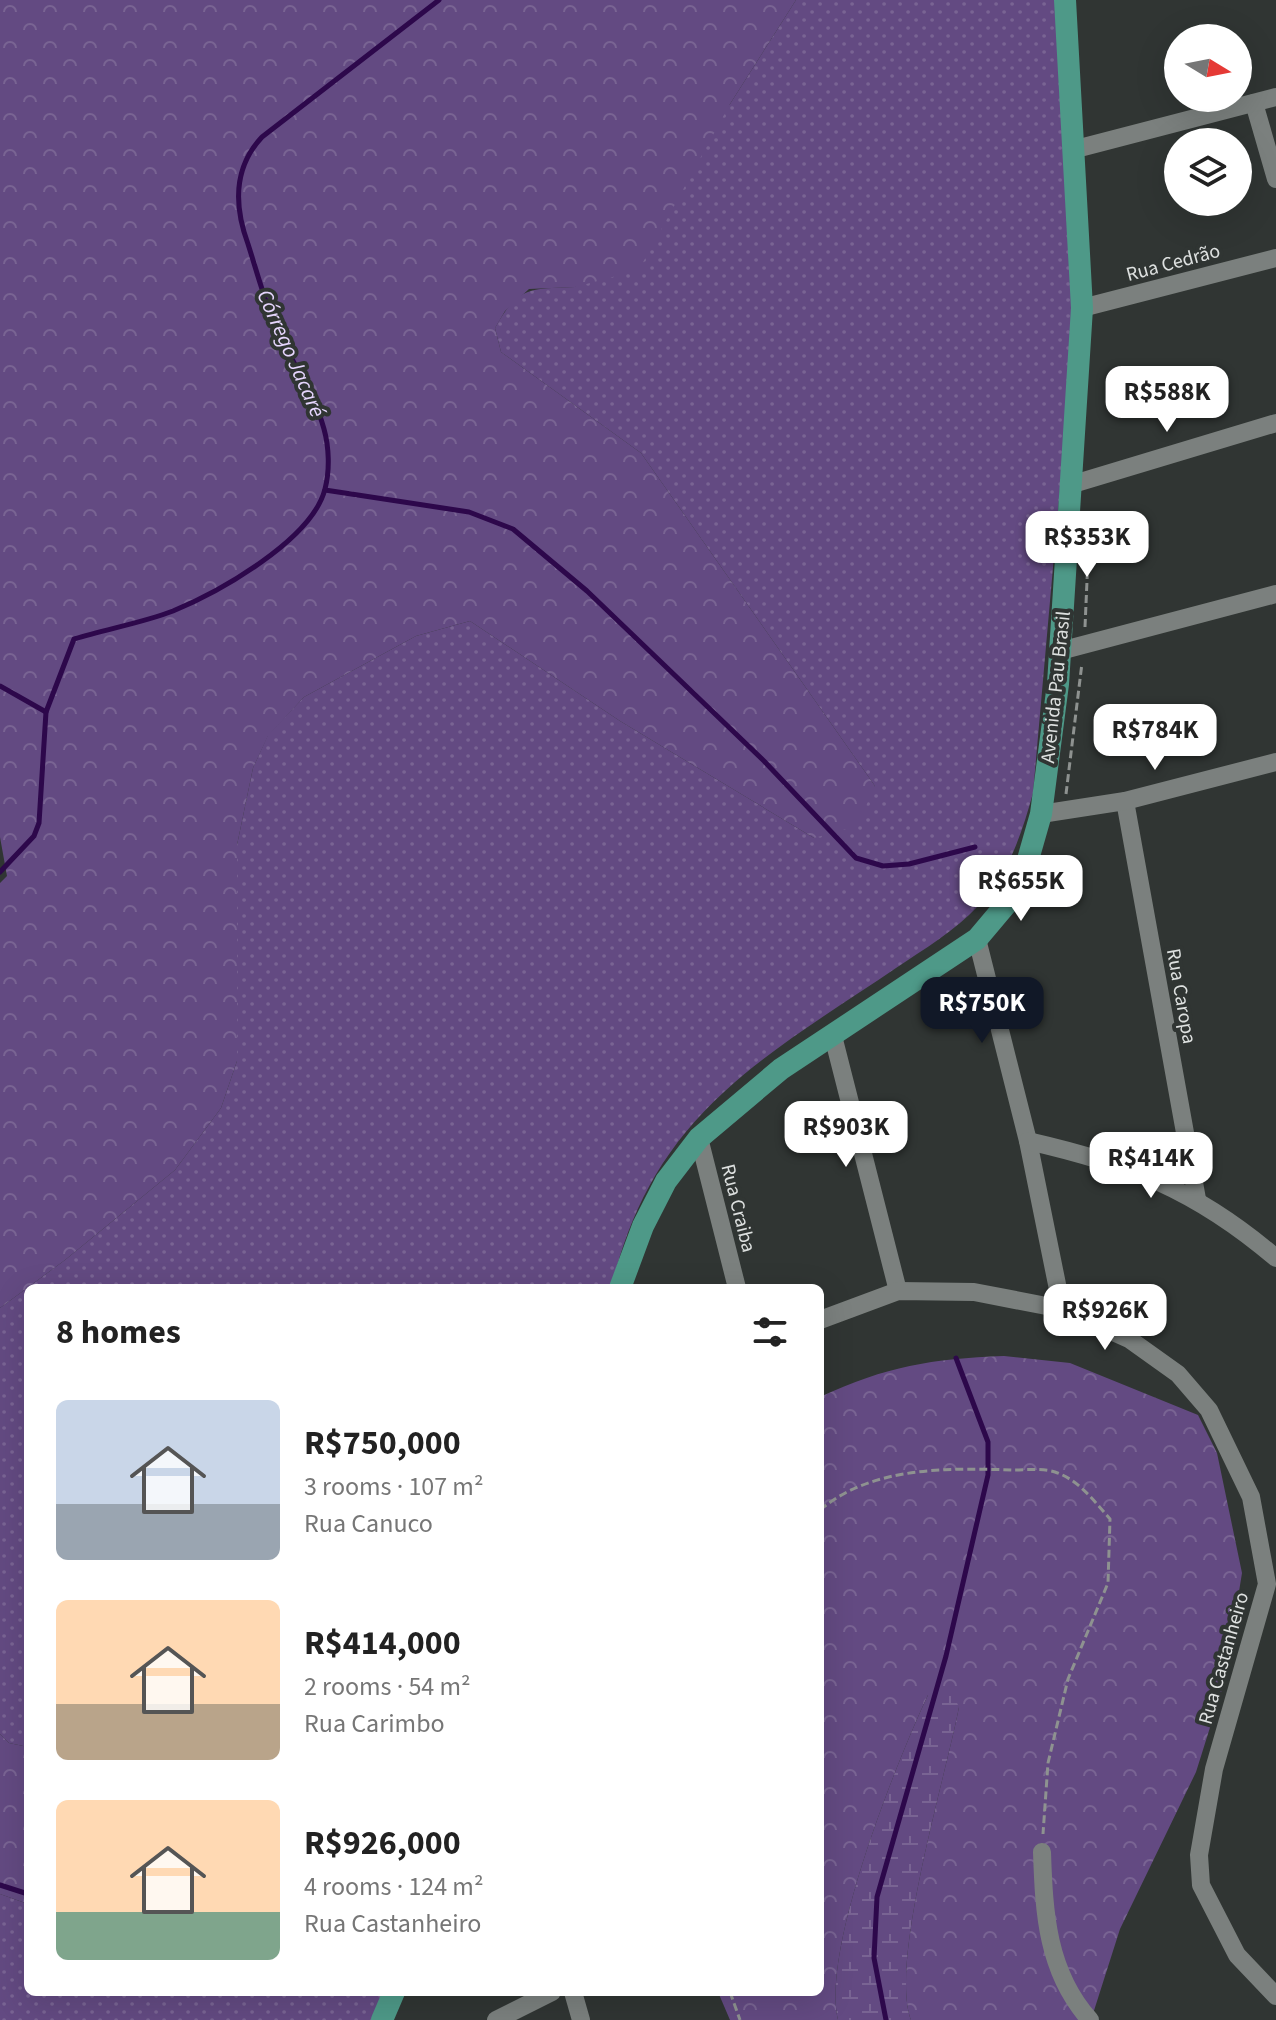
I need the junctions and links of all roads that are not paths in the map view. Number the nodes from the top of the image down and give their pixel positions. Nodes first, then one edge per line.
1 (1070, 2) edge
2 (1276, 97) edge
3 (1254, 103) junction
4 (1072, 150) junction
5 (1276, 179) edge
6 (1276, 258) edge
7 (1082, 308) junction
8 (1276, 423) edge
9 (1070, 485) junction
10 (1276, 594) edge
11 (1060, 651) junction
12 (1276, 763) edge
13 (1125, 801) junction
14 (1041, 814) junction
15 (977, 939) junction
16 (833, 1036) junction
17 (699, 1138) junction
18 (1028, 1141) junction
19 (1197, 1199) junction
20 (1276, 1258) edge
21 (621, 1284) edge
22 (736, 1284) edge
23 (898, 1291) junction
24 (1062, 1309) junction
25 (824, 1319) edge
26 (1272, 1584) edge
27 (1042, 1852) road end
28 (392, 1996) edge
29 (544, 1996) edge
30 (574, 1996) edge
31 (1276, 1996) edge
32 (382, 2020) edge
33 (496, 2020) edge
34 (581, 2020) edge
35 (1090, 2020) edge

1 - 4 main road, Avenida Pau Brasil
2 - 3 street
3 - 4 street
3 - 5 street
4 - 7 main road, Avenida Pau Brasil
6 - 7 street, Rua Cedrão
7 - 9 main road, Avenida Pau Brasil
8 - 9 street
9 - 11 main road, Avenida Pau Brasil
10 - 11 street
11 - 14 main road, Avenida Pau Brasil
12 - 13 street
13 - 14 street
13 - 19 street, Rua Caropa
14 - 15 main road, Avenida Pau Brasil
15 - 16 main road, Avenida Pau Brasil
15 - 18 street
16 - 17 main road, Avenida Pau Brasil
16 - 23 street
17 - 21 main road, Avenida Pau Brasil
17 - 22 street, Rua Craiba
18 - 19 street
18 - 24 street
19 - 20 street
23 - 24 street, Rua Castanheiro
23 - 25 street, Rua Castanheiro
24 - 26 street, Rua Castanheiro
26 - 31 street, Rua Castanheiro
27 - 35 street
28 - 32 main road
29 - 33 street
30 - 34 street

